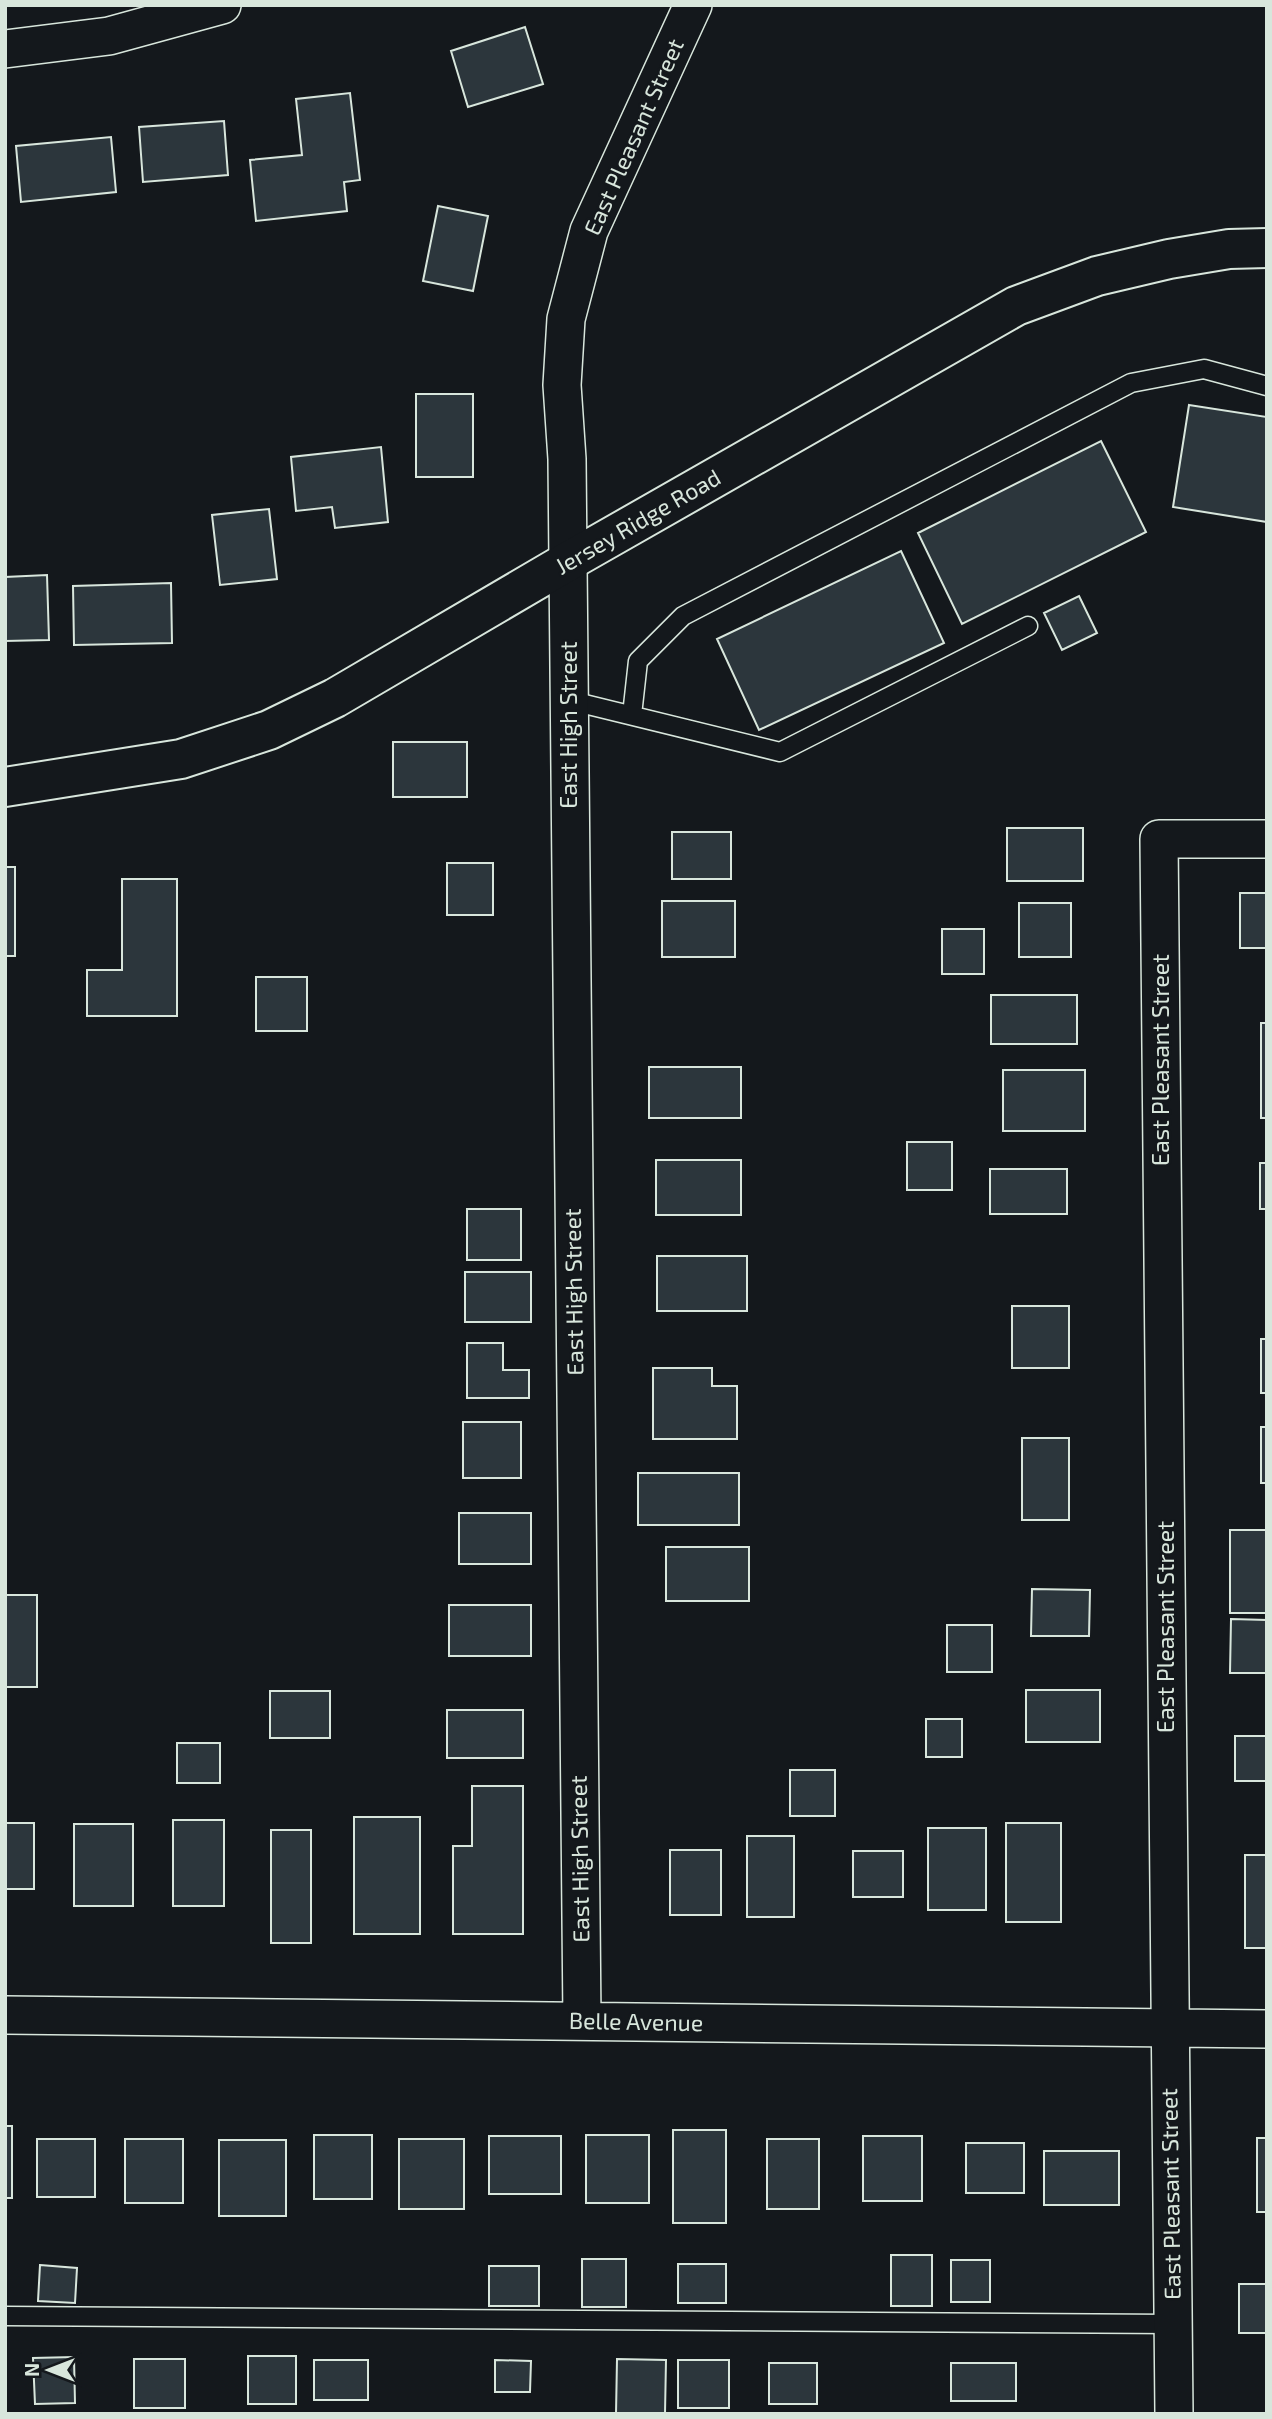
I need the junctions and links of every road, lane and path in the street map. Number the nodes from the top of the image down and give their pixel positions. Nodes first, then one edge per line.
1 (222, 5) edge
2 (693, 5) edge
3 (5, 49) edge
4 (1267, 248) edge
5 (1267, 386) edge
6 (567, 562) junction
7 (1028, 626) dead end
8 (568, 700) junction
9 (632, 715) junction
10 (5, 787) edge
11 (1267, 839) edge
12 (5, 2015) edge
13 (582, 2021) junction
14 (1169, 2028) junction
15 (1267, 2029) edge
16 (5, 2316) edge
17 (1173, 2324) junction
18 (1174, 2414) edge

1 - 3 street
2 - 6 street, East Pleasant Street
4 - 6 street, Jersey Ridge Road
5 - 9 lane
6 - 8 street, East High Street
6 - 10 street, Jersey Ridge Road
7 - 9 lane
8 - 9 lane
8 - 13 street, East High Street
11 - 14 street, East Pleasant Street
12 - 13 street, Belle Avenue
13 - 14 street, Belle Avenue
14 - 15 street, Belle Avenue
14 - 17 street, East Pleasant Street
16 - 17 lane
17 - 18 street, East Pleasant Street

